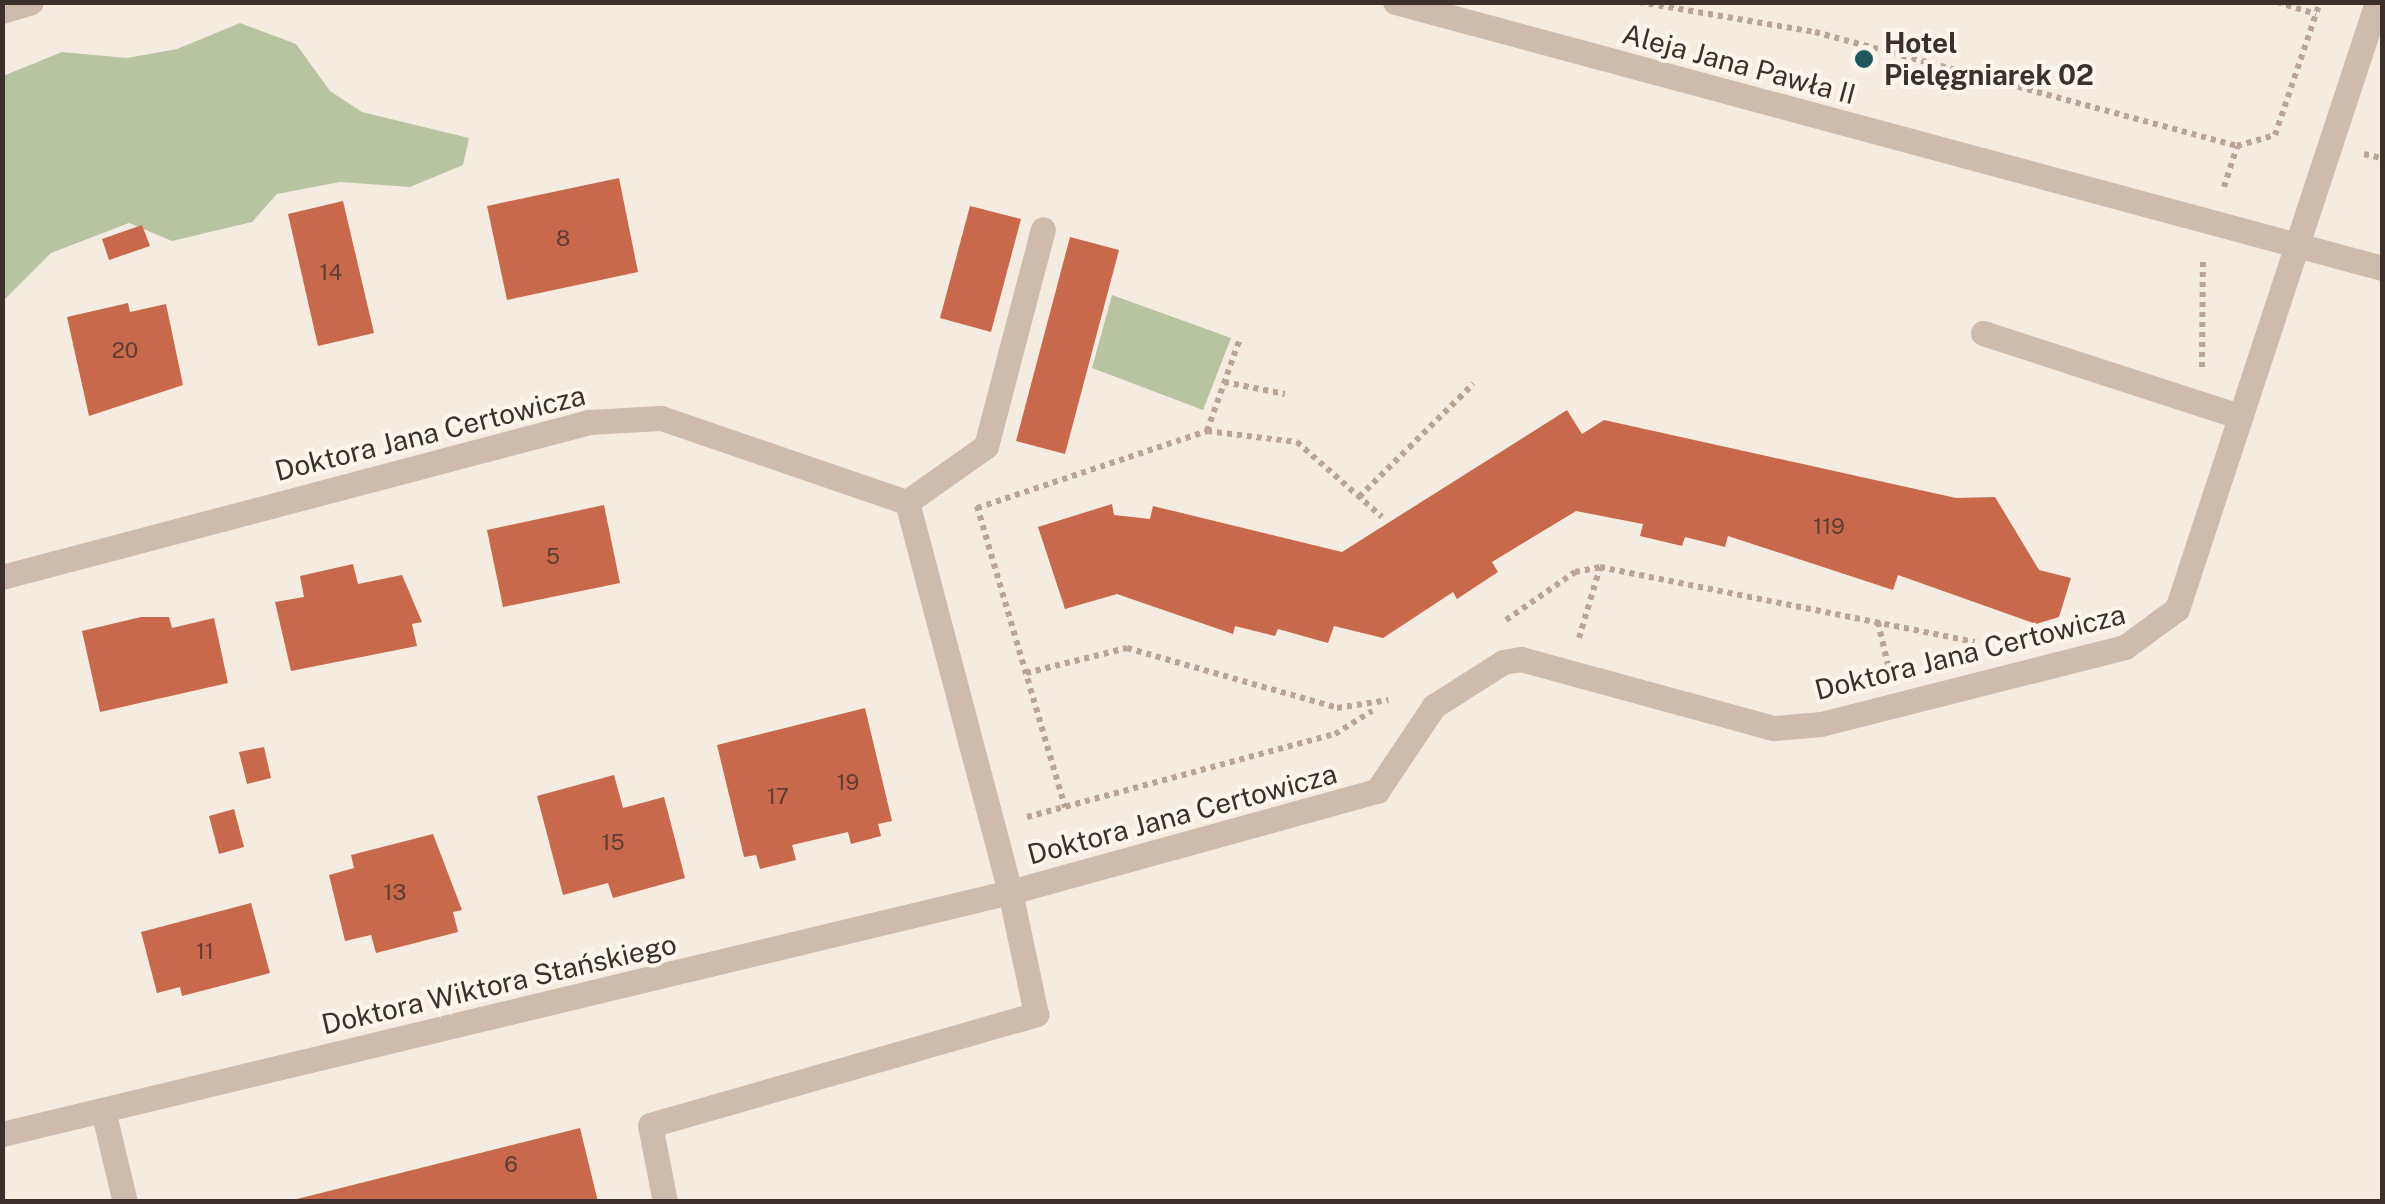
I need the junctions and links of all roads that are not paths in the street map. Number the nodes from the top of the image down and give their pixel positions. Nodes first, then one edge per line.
1 (31, 2) edge
2 (1396, 2) edge
3 (2376, 2) edge
4 (2, 11) edge
5 (1043, 228) dead end
6 (2298, 246) junction
7 (2382, 268) edge
8 (1983, 333) dead end
9 (2241, 417) junction
10 (907, 502) junction
11 (2, 577) edge
12 (1010, 892) junction
13 (103, 1110) junction
14 (2, 1134) edge
15 (125, 1202) edge
16 (664, 1202) edge

1 - 4 street
2 - 6 street, Aleja Jana Pawła II
3 - 6 street
5 - 10 street
6 - 7 street, Aleja Jana Pawła II
6 - 9 street, Doktora Jana Certowicza
8 - 9 street
9 - 12 street, Doktora Jana Certowicza
10 - 11 street, Doktora Jana Certowicza
10 - 12 street, Doktora Jana Certowicza
12 - 13 street, Doktora Wiktora Stańskiego
12 - 16 street
13 - 14 street, Doktora Wiktora Stańskiego
13 - 15 street

